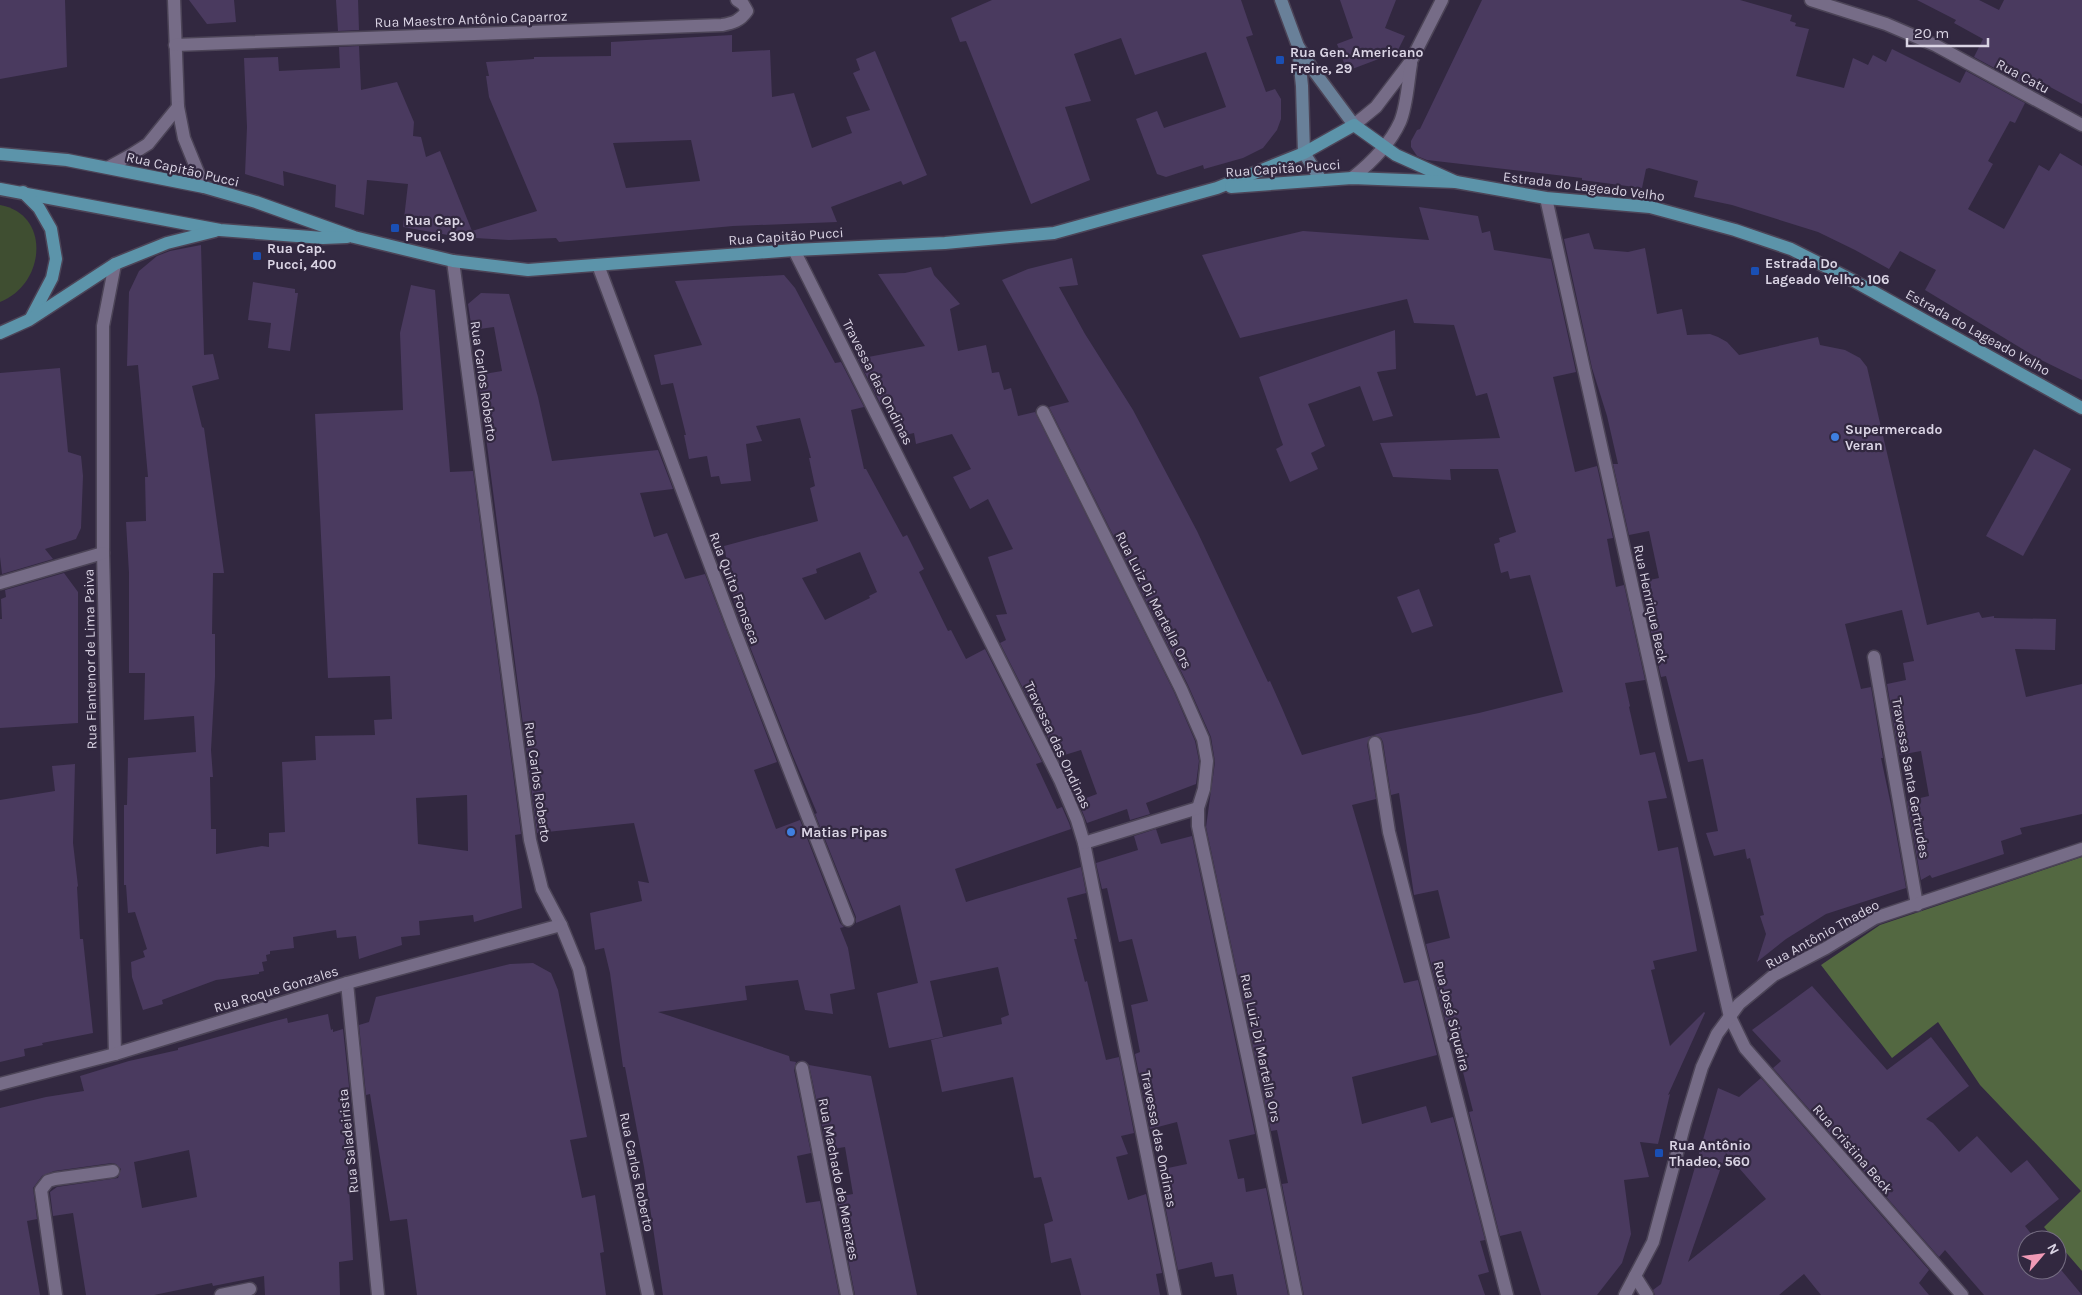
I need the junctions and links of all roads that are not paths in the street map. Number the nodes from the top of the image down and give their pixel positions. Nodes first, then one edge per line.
1 (174, 0) edge
2 (737, 0) edge
3 (1280, 0) edge
4 (1442, 0) edge
5 (1811, 0) edge
6 (176, 45) junction
7 (1298, 46) junction
8 (1412, 61) junction
9 (178, 107) junction
10 (1354, 125) junction
11 (2082, 125) edge
12 (1384, 147) junction
13 (1304, 153) junction
14 (0, 154) edge
15 (108, 167) junction
16 (1352, 178) junction
17 (1321, 180) junction
18 (1456, 182) junction
19 (204, 187) junction
20 (0, 188) edge
21 (1216, 188) junction
22 (22, 191) junction
23 (1546, 198) junction
24 (220, 230) junction
25 (354, 237) junction
26 (794, 250) junction
27 (453, 261) junction
28 (115, 264) junction
29 (598, 265) junction
30 (30, 320) junction
31 (0, 333) edge
32 (2082, 408) edge
33 (1043, 412) dead end
34 (103, 553) junction
35 (0, 583) edge
36 (1874, 657) dead end
37 (1375, 743) dead end
38 (1198, 808) junction
39 (1084, 843) junction
40 (2082, 849) edge
41 (1917, 905) junction
42 (848, 920) dead end
43 (561, 925) junction
44 (347, 983) junction
45 (1730, 1016) junction
46 (115, 1054) junction
47 (802, 1068) dead end
48 (0, 1084) edge
49 (114, 1170) dead end
50 (1635, 1276) junction
51 (250, 1289) dead end
52 (56, 1295) edge
53 (221, 1295) edge
54 (378, 1295) edge
55 (648, 1295) edge
56 (847, 1295) edge
57 (1175, 1295) edge
58 (1296, 1295) edge
59 (1507, 1295) edge
60 (1625, 1295) edge
61 (1648, 1295) edge
62 (1962, 1295) edge

1 - 6 street
2 - 6 street, Rua Maestro Antônio Caparroz
3 - 7 main road
4 - 8 street
5 - 11 street, Rua Catu
6 - 9 street
7 - 10 main road
7 - 13 main road
8 - 10 street
8 - 12 street
9 - 15 street
9 - 19 street
10 - 12 main road
10 - 13 main road, Rua Capitão Pucci
12 - 16 street
12 - 18 main road, Estrada do Lageado Velho
13 - 17 main road
13 - 21 main road, Rua Capitão Pucci
14 - 15 main road, Rua Capitão Pucci
15 - 19 main road, Rua Capitão Pucci
16 - 17 main road, Rua Capitão Pucci
16 - 18 main road, Estrada do Lageado Velho
17 - 21 main road, Rua Capitão Pucci
18 - 23 main road, Estrada do Lageado Velho
19 - 25 main road, Rua Capitão Pucci
20 - 22 main road
21 - 26 main road, Rua Capitão Pucci
22 - 24 main road
22 - 30 main road
23 - 32 main road, Estrada do Lageado Velho
23 - 45 street, Rua Henrique Beck
24 - 25 main road, Rua Capitão Pucci
24 - 28 main road
25 - 27 main road, Rua Capitão Pucci
26 - 29 main road, Rua Capitão Pucci
26 - 39 street, Travessa das Ondinas
27 - 29 main road, Rua Capitão Pucci
27 - 43 street, Rua Carlos Roberto
28 - 30 main road
28 - 34 street, Rua Flantenor de Lima Paiva
29 - 42 street, Rua Quito Fonseca
30 - 31 main road
33 - 38 street, Rua Luiz Di Martella Ors
34 - 35 street
34 - 46 street, Rua Flantenor de Lima Paiva
36 - 41 street, Travessa Santa Gertrudes
37 - 59 street, Rua José Siqueira
38 - 39 street
38 - 58 street, Rua Luiz Di Martella Ors
39 - 57 street, Travessa das Ondinas
40 - 41 street, Rua Antônio Thadeo
41 - 45 street, Rua Antônio Thadeo
43 - 44 street, Rua Roque Gonzales
43 - 55 street, Rua Carlos Roberto
44 - 46 street, Rua Roque Gonzales
44 - 54 street, Rua Saladeirista
45 - 50 street, Rua Antônio Thadeo
45 - 62 street, Rua Cristina Beck
46 - 48 street, Rua Roque Gonzales
47 - 56 street, Rua Machado de Menezes
49 - 52 street
50 - 60 street, Rua Antônio Thadeo
50 - 61 street
51 - 53 street

